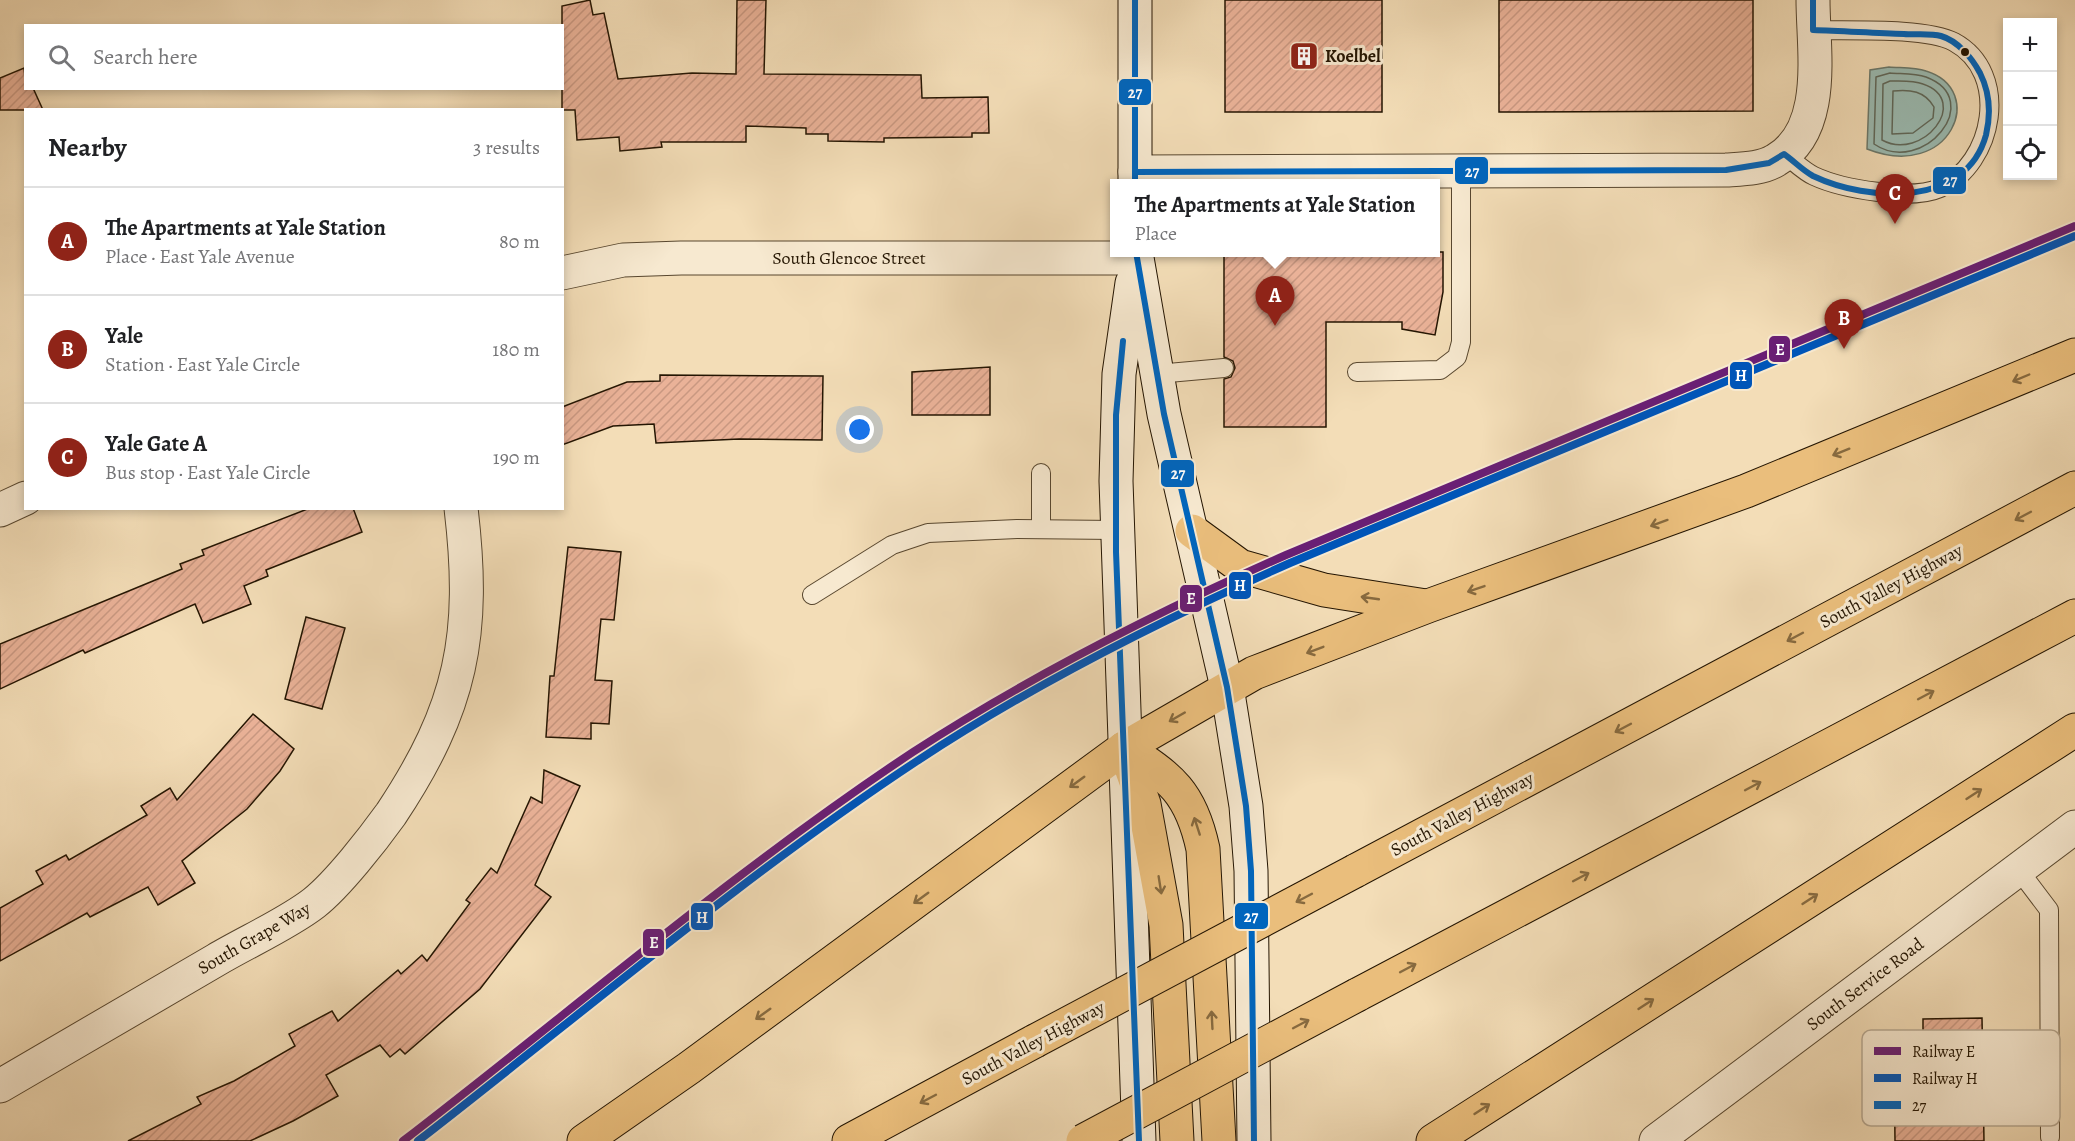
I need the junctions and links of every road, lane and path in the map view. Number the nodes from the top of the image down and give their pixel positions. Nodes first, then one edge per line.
1 (1135, 0) edge
2 (1813, 15) edge
3 (1784, 154) junction
4 (1461, 170) junction
5 (1377, 177) edge
6 (1135, 178) edge
7 (1110, 255) edge
8 (1136, 257) edge
9 (1136, 257) edge
10 (564, 273) edge
11 (2075, 355) edge
12 (1224, 368) dead end
13 (1357, 372) dead end
14 (1157, 374) junction
15 (1041, 472) dead end
16 (2075, 488) edge
17 (24, 499) edge
18 (0, 510) edge
19 (461, 510) edge
20 (1041, 529) junction
21 (1116, 530) junction
22 (1192, 531) junction
23 (812, 595) dead end
24 (1428, 606) junction
25 (2075, 616) edge
26 (1227, 687) junction
27 (2075, 730) edge
28 (1125, 747) junction
29 (2075, 827) edge
30 (2018, 869) junction
31 (2050, 1030) edge
32 (0, 1086) edge
33 (2050, 1126) edge
34 (2050, 1137) dead end
35 (584, 1141) edge
36 (849, 1141) edge
37 (1083, 1141) edge
38 (1140, 1141) edge
39 (1177, 1141) edge
40 (1219, 1141) edge
41 (1254, 1141) edge
42 (1432, 1141) edge
43 (1656, 1141) edge

1 - 6 street
2 - 3 street
2 - 3 lane
3 - 4 street
4 - 5 street
4 - 13 lane
5 - 6 street
7 - 10 street, South Glencoe Street
8 - 14 street
9 - 21 street
11 -> 24 highway
12 - 14 lane
14 - 22 street
15 - 20 lane
16 -> 36 highway, South Valley Highway, bridge
17 - 18 street
19 - 32 street, South Grape Way
20 - 21 lane
20 - 23 lane
21 - 28 street
24 -> 22 highway
22 - 26 street
24 -> 26 highway
37 -> 25 highway, bridge
26 -> 28 highway
26 - 41 street
42 -> 27 highway
28 -> 35 highway
28 - 38 street
28 -> 39 highway
40 -> 28 highway
29 - 30 street, South Service Road
30 - 31 lane
30 - 43 street, South Service Road
33 - 34 lane

